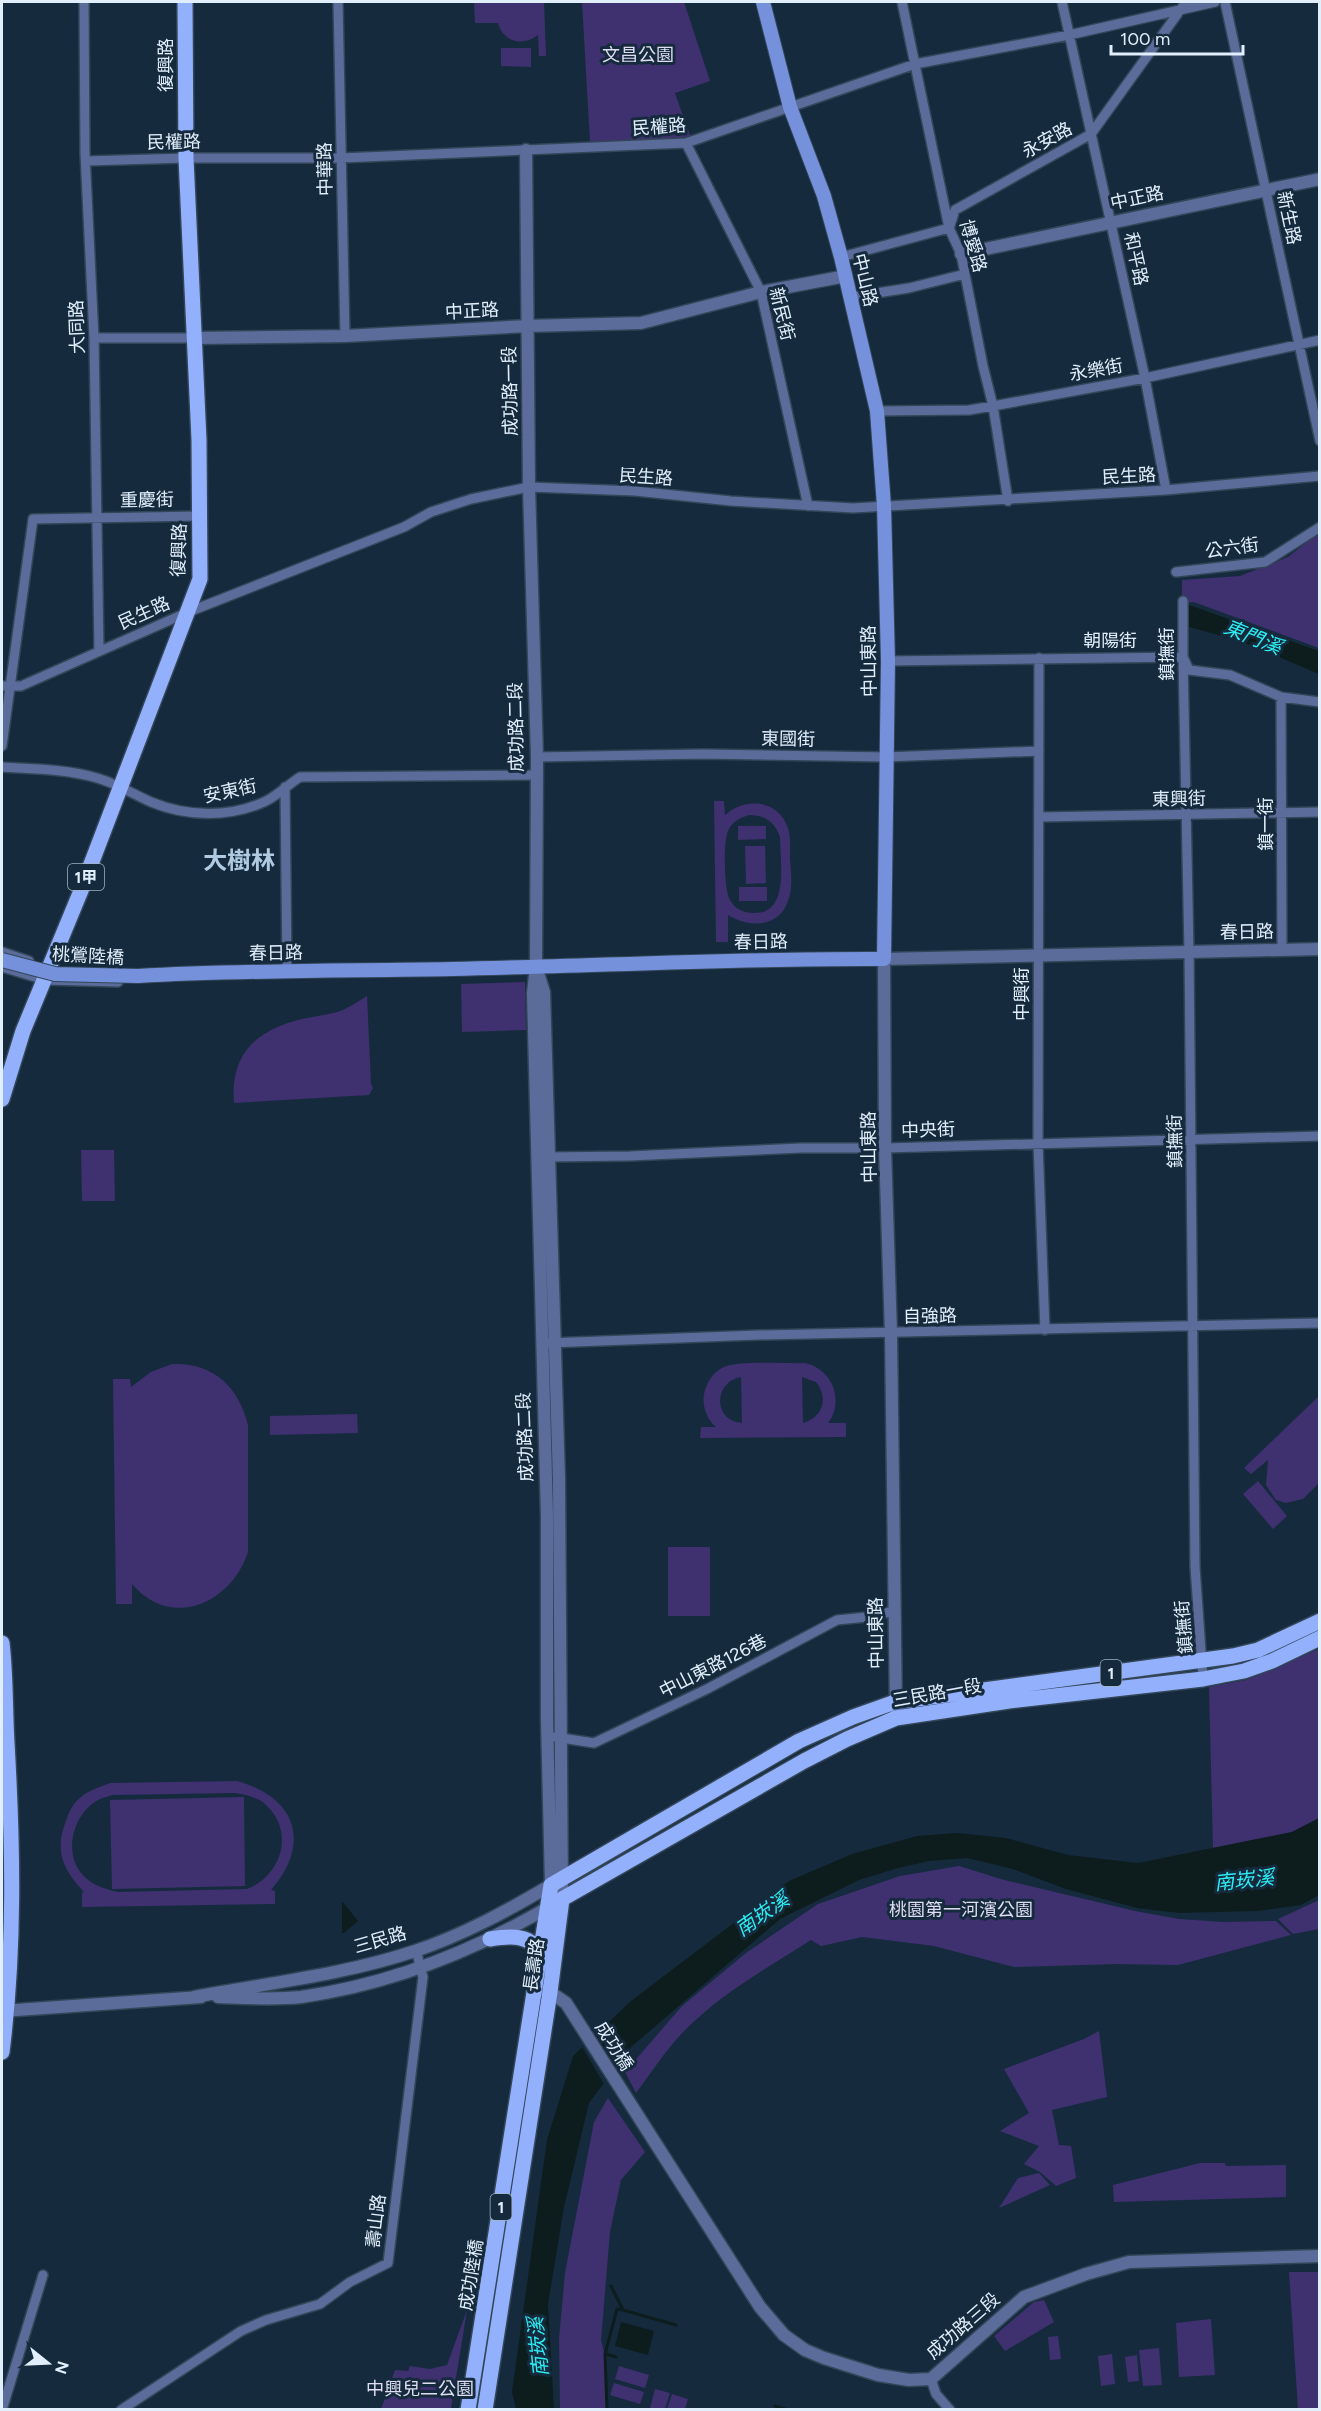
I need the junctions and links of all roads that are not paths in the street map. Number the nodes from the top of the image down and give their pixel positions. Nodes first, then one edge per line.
1 (84, 2) edge
2 (185, 2) edge
3 (338, 2) edge
4 (763, 2) edge
5 (902, 2) edge
6 (1062, 2) edge
7 (1186, 2) edge
8 (1215, 2) edge
9 (1225, 2) edge
10 (1180, 11) junction
11 (1069, 35) junction
12 (915, 64) junction
13 (790, 107) junction
14 (1091, 135) junction
15 (686, 144) junction
16 (526, 150) junction
17 (186, 158) junction
18 (341, 158) junction
19 (86, 161) junction
20 (1320, 179) edge
21 (1267, 190) junction
22 (1111, 222) junction
23 (950, 228) junction
24 (961, 254) junction
25 (841, 257) junction
26 (965, 274) junction
27 (846, 276) junction
28 (761, 292) junction
29 (851, 297) junction
30 (527, 326) junction
31 (345, 336) junction
32 (94, 338) junction
33 (195, 338) junction
34 (1320, 340) edge
35 (1299, 345) junction
36 (1145, 378) junction
37 (993, 406) junction
38 (877, 411) junction
39 (1320, 441) edge
40 (1320, 476) edge
41 (529, 487) junction
42 (1166, 490) junction
43 (1008, 501) junction
44 (808, 506) junction
45 (884, 507) junction
46 (199, 516) junction
47 (96, 517) junction
48 (1320, 526) edge
49 (1176, 572) dead end
50 (885, 576) joint
51 (1184, 601) dead end
52 (186, 613) junction
53 (99, 651) junction
54 (1183, 657) junction
55 (1039, 658) junction
56 (888, 661) junction
57 (5, 687) edge
58 (1281, 697) junction
59 (1320, 702) edge
60 (3, 721) edge
61 (2, 740) edge
62 (2, 746) edge
63 (1039, 751) junction
64 (886, 756) junction
65 (537, 757) junction
66 (2, 767) edge
67 (537, 776) junction
68 (119, 787) junction
69 (285, 787) junction
70 (1282, 812) junction
71 (1320, 812) edge
72 (1187, 816) junction
73 (1039, 817) junction
74 (1320, 949) edge
75 (1282, 950) junction
76 (2, 952) edge
77 (1190, 952) junction
78 (1038, 956) junction
79 (884, 959) junction
80 (2, 960) edge
81 (536, 966) junction
82 (2, 967) edge
83 (287, 971) junction
84 (204, 972) junction
85 (47, 973) junction
86 (138, 976) joint
87 (2, 1099) edge
88 (1320, 1136) edge
89 (1191, 1139) junction
90 (1038, 1143) junction
91 (885, 1148) junction
92 (543, 1157) junction
93 (1320, 1323) edge
94 (1193, 1326) junction
95 (1045, 1330) junction
96 (891, 1334) junction
97 (555, 1342) junction
98 (542, 1343) junction
99 (544, 1411) junction
100 (557, 1411) junction
101 (559, 1463) junction
102 (545, 1464) junction
103 (894, 1611) junction
104 (1320, 1621) edge
105 (1320, 1638) edge
106 (2, 1643) edge
107 (1203, 1662) junction
108 (1203, 1679) junction
109 (896, 1710) junction
110 (553, 1737) junction
111 (709, 1792) junction
112 (717, 1810) junction
113 (557, 1883) junction
114 (555, 1903) junction
115 (490, 1939) junction
116 (416, 1950) junction
117 (540, 1957) junction
118 (421, 1967) junction
119 (534, 1988) junction
120 (550, 1992) junction
121 (194, 1997) junction
122 (4, 2011) edge
123 (527, 2030) joint
124 (544, 2035) joint
125 (2, 2052) edge
126 (620, 2090) joint
127 (1320, 2256) edge
128 (43, 2275) dead end
129 (931, 2379) junction
130 (2, 2409) edge
131 (121, 2409) edge
132 (468, 2409) edge
133 (485, 2409) edge
134 (950, 2409) edge

1 - 19 street, 大同路
2 - 17 main road, 復興路 / 1甲
3 - 18 street, 中華路
4 - 13 main road, 中山路
5 - 12 street, 博愛路
6 - 11 street, 和平路
7 - 10 street, 永安路
8 - 10 street, 民權路
9 - 21 street, 新生路
10 - 11 street, 民權路
10 - 14 street, 永安路
11 - 12 street, 民權路
11 - 14 street, 和平路
12 - 13 street, 民權路
12 - 23 street, 博愛路
13 - 15 street, 民權路
13 - 25 main road, 中山路
14 - 22 street, 和平路
14 - 23 street, 永安路
15 - 16 street, 民權路
15 - 28 street, 新民街
16 - 18 street, 民權路
16 - 30 street, 成功路一段
17 - 18 street, 民權路
17 - 19 street, 民權路
17 - 33 main road, 復興路 / 1甲
18 - 31 street, 中華路
19 - 32 street, 大同路
20 - 21 street, 中正路
21 - 22 street, 中正路
21 - 35 street, 新生路
22 - 24 street, 中正路
22 - 36 street, 和平路
23 - 24 street, 博愛路
23 - 25 street
24 - 26 street, 博愛路
25 - 27 main road, 中山路
26 - 29 street
26 - 37 street, 博愛路
27 - 28 street, 中正路
27 - 29 main road, 中山路
28 - 30 street, 中正路
28 - 44 street, 新民街
29 - 38 main road, 中山路
30 - 31 street, 中正路
30 - 41 street, 成功路一段
31 - 33 street, 中正路
32 - 33 street, 中正路
32 - 47 street, 大同路
33 - 46 main road, 復興路 / 1甲
34 - 35 street, 永樂街
35 - 36 street, 永樂街
35 - 39 street, 新生路
36 - 37 street, 永樂街
36 - 42 street, 和平路
37 - 38 street, 永樂街
37 - 43 street, 博愛路
38 - 45 main road, 中山路
40 - 42 street, 民生路
41 - 44 street, 民生路
41 - 52 street, 民生路
41 - 65 street, 成功路二段
42 - 43 street, 民生路
43 - 45 street, 民生路
44 - 45 street, 民生路
45 - 50 main road, 中山路
46 - 47 street, 重慶街
46 - 52 main road, 復興路 / 1甲
47 - 53 street, 大同路
47 - 57 street, 重慶街
48 - 49 street, 公六街
50 - 56 main road, 中山東路
51 - 54 street, 鎮撫街
52 - 53 street, 民生路
52 - 68 main road, 復興路 / 1甲
53 - 57 street, 民生路
54 - 55 street, 朝陽街
54 - 58 street
54 - 72 street, 鎮撫街
55 - 56 street, 朝陽街
55 - 63 street, 中興街
56 - 64 main road, 中山東路
57 - 60 street
58 - 59 street
58 - 70 street, 鎮一街
60 - 61 street
61 - 62 street
63 - 64 street, 東國街
63 - 73 street, 中興街
64 - 65 street, 東國街
64 - 79 main road, 中山東路
65 - 67 street, 成功路二段
66 - 68 street, 安東街
67 - 69 street, 安東街
67 - 81 street, 成功路二段
68 - 69 street, 安東街
68 - 85 main road, 復興路 / 1甲
69 - 83 street
70 - 71 street, 東興街
70 - 72 street, 東興街
70 - 75 street, 鎮一街
72 - 73 street, 東興街
72 - 77 street, 鎮撫街
73 - 78 street, 中興街
74 - 75 street, 春日路
75 - 77 street, 春日路
76 - 85 street, 春日路
77 - 78 street, 春日路
77 - 89 street, 鎮撫街
78 - 79 street, 春日路
78 - 90 street, 中興街
79 - 81 main road, 春日路
79 - 91 street, 中山東路
80 - 86 main road, 桃鶯陸橋, bridge
81 - 83 main road, 春日路
81 - 92 street, 成功路二段
82 - 85 street, 春日路
83 - 84 main road, 春日路
84 - 85 street, 春日路
84 - 85 street, 春日路
84 - 86 main road, 春日路
85 - 87 main road, 復興路 / 1甲
88 - 89 street, 中央街
89 - 90 street, 中央街
89 - 94 street, 鎮撫街
90 - 91 street, 中央街
90 - 95 street, 中興街
91 - 92 street, 中央街
91 - 96 street, 中山東路
92 - 97 street, 成功路二段
92 - 98 street, 成功路二段
93 - 94 street, 自強路
94 - 95 street, 自強路
94 - 107 street, 鎮撫街
95 - 96 street, 自強路
96 - 97 street, 自強路
96 - 103 street, 中山東路
97 - 98 street, 自強路
97 - 100 street, 成功路二段
98 - 99 street, 成功路二段
99 - 100 street
99 - 102 street, 成功路二段
100 - 101 street, 成功路二段
101 - 102 street
101 - 110 street, 成功路二段
102 - 110 street, 成功路二段
103 - 109 street, 中山東路
103 - 110 street, 中山東路126巷
104 - 107 main road, 三民路一段 / 1
105 - 108 main road, 三民路一段 / 1
106 - 122 main road
107 - 108 street, 鎮撫街
107 - 109 main road, 三民路一段 / 1
108 - 109 main road, 三民路一段 / 1
109 - 111 main road, 三民路一段 / 1
109 - 112 main road, 三民路一段 / 1
110 - 113 street, 成功路二段
111 - 112 main road
111 - 113 main road, 三民路一段 / 1
112 - 114 main road, 三民路一段 / 1
113 - 114 main road, 成功路二段 / 1
113 - 116 street, 三民路
114 - 115 street, 三民路
114 - 117 main road, 長壽路 / 1
114 - 120 main road, 長壽路 / 1
115 - 117 main road
115 - 118 street, 三民路
116 - 118 street, 壽山路
116 - 121 street, 三民路
117 - 119 main road, 長壽路 / 1
118 - 121 street, 三民路
118 - 131 street, 壽山路
119 - 120 street
119 - 123 main road, 長壽路 / 1
120 - 124 main road, 長壽路 / 1
120 - 126 street, 成功橋
121 - 122 street, 三民路
122 - 125 main road
123 - 132 main road, 成功陸橋 / 1
124 - 133 main road, 成功陸橋 / 1
126 - 129 street, 成功路三段
127 - 129 street, 成功路三段
128 - 130 street
129 - 134 street

